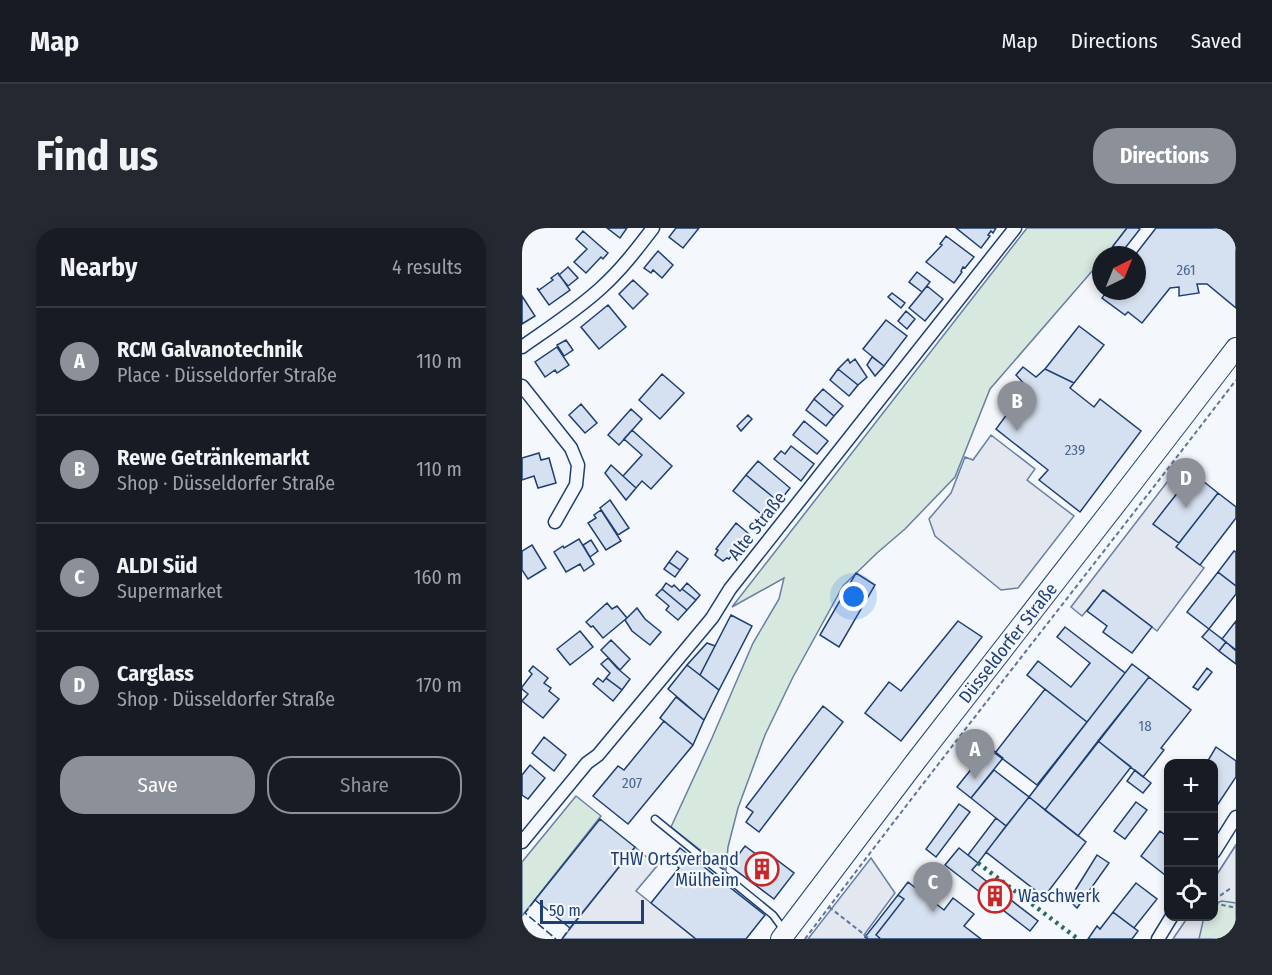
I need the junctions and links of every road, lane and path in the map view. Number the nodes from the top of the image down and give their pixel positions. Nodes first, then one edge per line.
1 (653, 228) edge
2 (1015, 228) edge
3 (522, 347) edge
4 (1236, 348) edge
5 (1236, 380) edge
6 (522, 386) edge
7 (555, 522) dead end
8 (1236, 817) edge
9 (656, 819) dead end
10 (522, 842) edge
11 (1218, 846) edge
12 (1231, 888) dead end
13 (1218, 898) edge
14 (1218, 902) edge
15 (829, 907) junction
16 (1236, 908) edge
17 (1169, 921) edge
18 (783, 936) edge
19 (805, 939) edge
20 (870, 939) edge
21 (1158, 939) edge

1 - 3 street
2 - 10 street, Alte Straße
4 - 18 main road, Düsseldorfer Straße
5 - 15 path
6 - 7 street
8 - 11 street
9 - 18 lane
12 - 13 path
14 - 16 path
15 - 19 path
15 - 20 path
17 - 21 street

